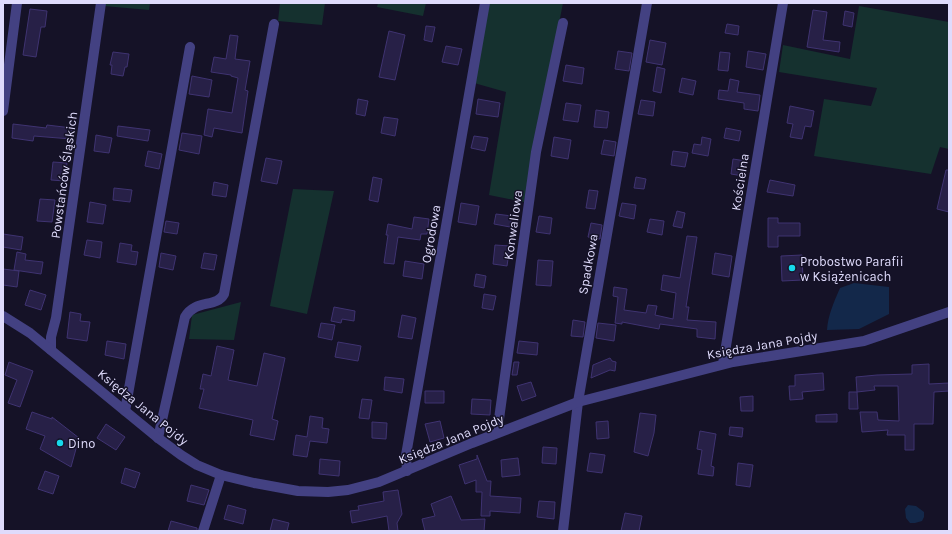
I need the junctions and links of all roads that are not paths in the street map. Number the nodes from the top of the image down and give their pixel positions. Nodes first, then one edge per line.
1 (17, 3) edge
2 (101, 3) edge
3 (484, 3) edge
4 (647, 3) edge
5 (783, 3) edge
6 (563, 23) dead end
7 (274, 24) dead end
8 (190, 47) dead end
9 (3, 111) edge
10 (949, 312) edge
11 (3, 316) edge
12 (51, 350) junction
13 (723, 364) junction
14 (578, 402) junction
15 (125, 411) junction
16 (500, 432) junction
17 (158, 438) junction
18 (407, 470) junction
19 (221, 475) junction
20 (203, 531) edge
21 (563, 531) edge

1 - 9 street
2 - 12 street, Powstańców Śląskich
3 - 18 street, Ogrodowa
4 - 14 street, Spadkowa
5 - 13 street, Kościelna
6 - 16 street, Konwaliowa
7 - 17 street
8 - 15 street
10 - 13 street, Księdza Jana Pojdy
11 - 12 street, Księdza Jana Pojdy
12 - 15 street, Księdza Jana Pojdy
13 - 14 street, Księdza Jana Pojdy
14 - 16 street, Księdza Jana Pojdy
14 - 21 street, Spadkowa
15 - 17 street, Księdza Jana Pojdy
16 - 18 street, Księdza Jana Pojdy
17 - 19 street, Księdza Jana Pojdy
18 - 19 street, Księdza Jana Pojdy
19 - 20 street

